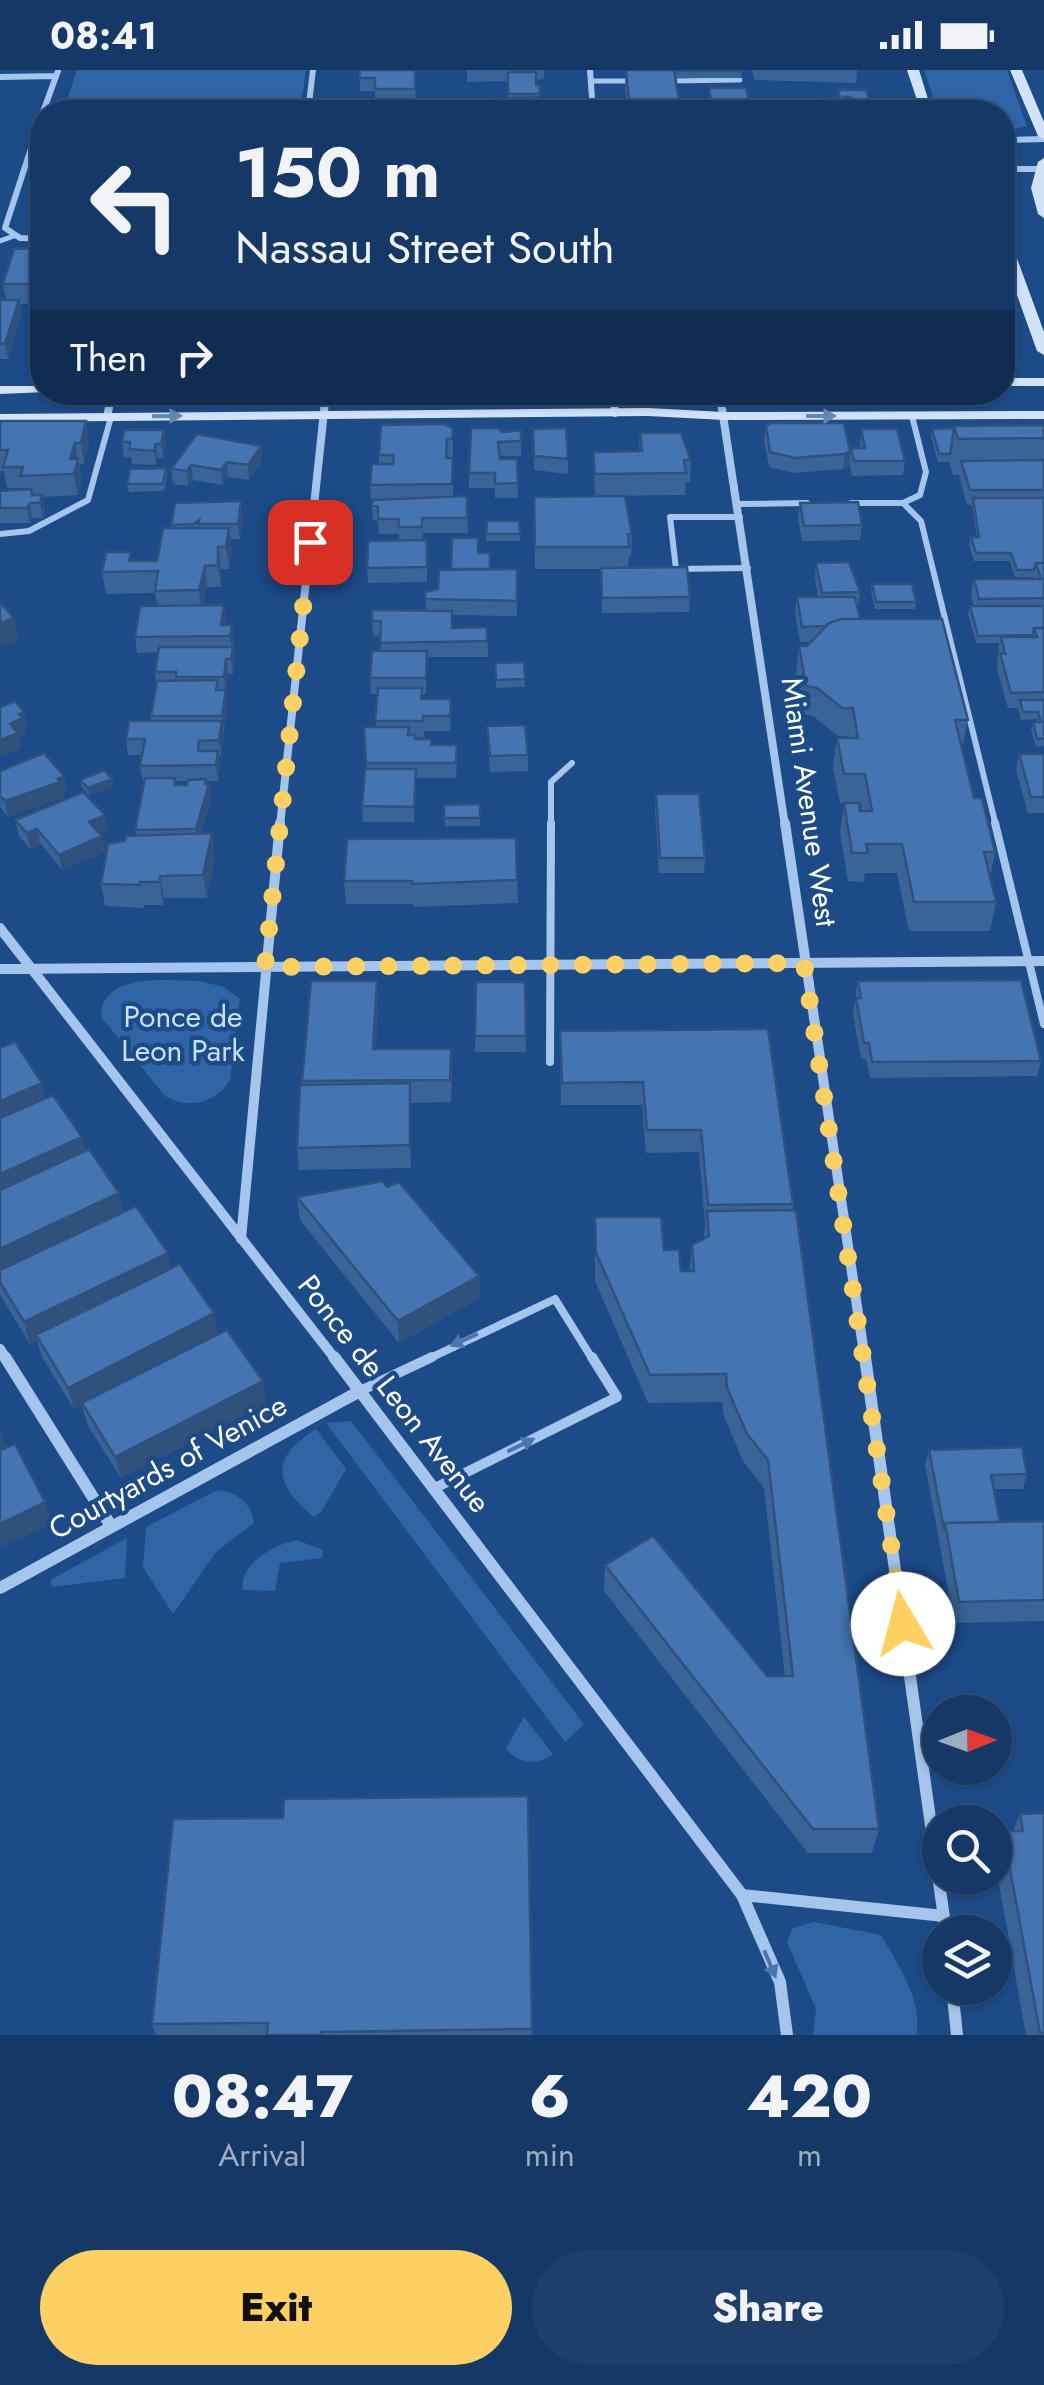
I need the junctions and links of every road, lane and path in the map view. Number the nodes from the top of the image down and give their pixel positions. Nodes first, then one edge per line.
1 (313, 70) edge
2 (590, 70) edge
3 (913, 70) edge
4 (1016, 70) edge
5 (57, 73) edge
6 (0, 77) edge
7 (635, 80) edge
8 (652, 80) edge
9 (740, 80) edge
10 (591, 81) junction
11 (48, 100) edge
12 (309, 100) edge
13 (592, 100) edge
14 (924, 100) edge
15 (1044, 138) edge
16 (1015, 139) edge
17 (30, 151) edge
18 (1043, 167) edge
19 (1015, 168) edge
20 (1044, 214) edge
21 (14, 236) junction
22 (30, 238) edge
23 (0, 240) edge
24 (1015, 270) edge
25 (1044, 351) edge
26 (1015, 382) edge
27 (1044, 382) edge
28 (0, 390) edge
29 (30, 390) edge
30 (110, 405) edge
31 (325, 405) edge
32 (615, 405) edge
33 (722, 405) edge
34 (615, 412) junction
35 (324, 414) junction
36 (1044, 415) edge
37 (724, 416) junction
38 (912, 416) junction
39 (109, 417) junction
40 (0, 418) edge
41 (903, 503) junction
42 (824, 504) edge
43 (844, 504) edge
44 (740, 510) junction
45 (0, 534) edge
46 (748, 568) junction
47 (572, 763) dead end
48 (0, 928) edge
49 (1028, 961) junction
50 (1044, 961) edge
51 (804, 963) junction
52 (551, 964) junction
53 (265, 967) junction
54 (31, 968) junction
55 (0, 969) edge
56 (1044, 1024) edge
57 (550, 1062) dead end
58 (241, 1240) junction
59 (0, 1349) edge
60 (360, 1391) junction
61 (434, 1489) junction
62 (111, 1526) junction
63 (0, 1588) edge
64 (742, 1895) junction
65 (934, 1915) edge
66 (944, 1915) edge
67 (954, 2005) edge
68 (788, 2035) edge
69 (957, 2035) edge

1 - 12 street
2 - 10 street
3 - 14 street
4 - 15 street
5 - 6 street
5 - 11 street
7 - 10 lane
8 - 9 lane
10 - 13 street
15 - 16 street
17 - 21 street
18 - 19 street
18 - 20 street
21 - 22 street
21 - 23 lane
24 - 25 street
26 - 27 street
28 - 29 street
30 - 39 street
31 - 35 street
32 - 34 street
33 - 37 street, Miami Avenue West
34 - 35 street
34 - 37 street
39 -> 35 street
35 - 53 street
36 - 38 street
37 -> 38 street
37 - 44 street, Miami Avenue West
38 - 41 lane
39 - 40 street
39 - 45 lane
41 - 43 lane
41 - 49 lane
42 - 44 lane
44 - 46 street, Miami Avenue West
44 - 46 lane
46 - 51 street, Miami Avenue West
47 - 52 lane
48 - 54 street, Ponce de Leon Avenue
49 - 50 street
49 - 51 street
49 - 56 lane
51 - 52 street
51 - 66 street, Miami Avenue West
52 - 53 street
52 - 57 lane
53 - 54 street
53 - 58 street
54 - 55 street
54 - 58 street, Ponce de Leon Avenue
58 - 60 street, Ponce de Leon Avenue
59 - 62 street
60 - 61 street, Ponce de Leon Avenue
61 -> 60 lane
60 - 62 street, Courtyards of Venice
61 - 64 street, Ponce de Leon Avenue
62 - 63 street, Courtyards of Venice
64 - 65 street
64 -> 68 street, Ponce de Leon Avenue
67 - 69 street

